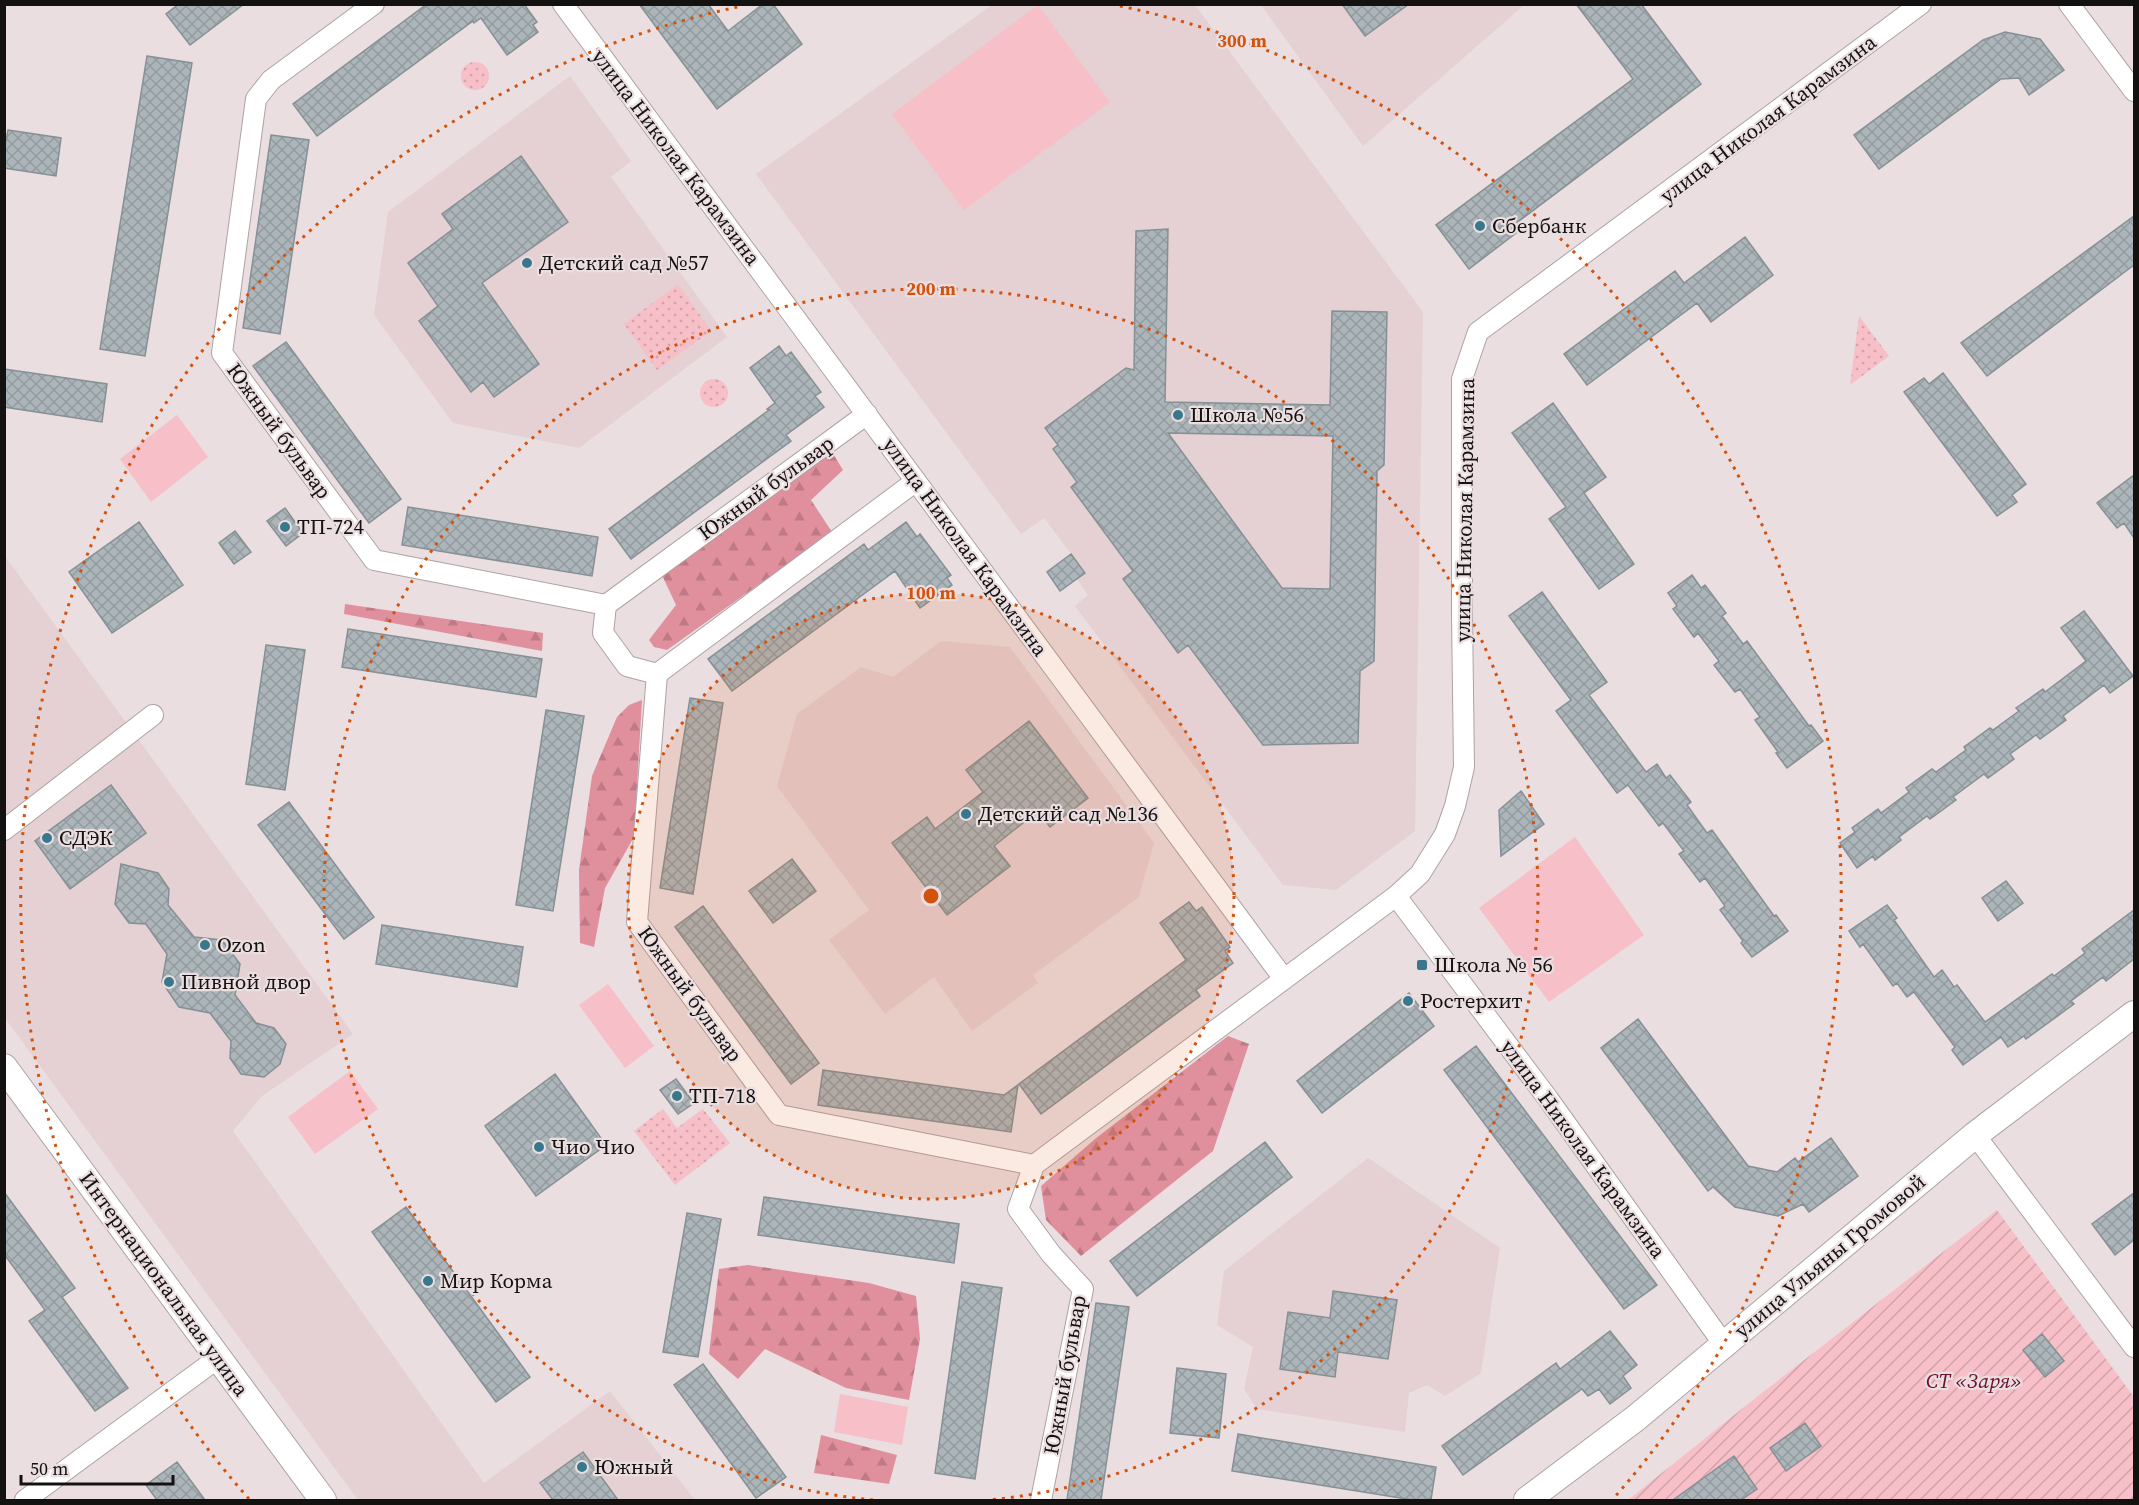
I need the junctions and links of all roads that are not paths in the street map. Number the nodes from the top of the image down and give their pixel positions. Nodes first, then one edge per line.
1 (374, 4) edge
2 (563, 4) edge
3 (1921, 4) edge
4 (2069, 4) edge
5 (2134, 91) edge
6 (867, 414) junction
7 (916, 481) junction
8 (606, 604) junction
9 (657, 674) junction
10 (153, 715) dead end
11 (4, 830) edge
12 (1396, 896) junction
13 (1284, 979) junction
14 (2134, 1014) edge
15 (4, 1067) edge
16 (1975, 1135) junction
17 (1034, 1165) junction
18 (1725, 1346) junction
19 (2134, 1347) edge
20 (218, 1358) junction
21 (25, 1500) edge
22 (323, 1500) edge
23 (1041, 1500) edge
24 (1527, 1500) edge

1 - 8 street, Южный бульвар
2 - 6 street, улица Николая Карамзина
3 - 12 street, улица Николая Карамзина
4 - 5 street
6 - 7 street, улица Николая Карамзина
6 - 8 street, Южный бульвар
7 - 9 street
7 - 13 street, улица Николая Карамзина
8 - 9 street
9 - 17 street, Южный бульвар
10 - 11 street
12 - 13 street, улица Николая Карамзина
12 - 18 street, улица Николая Карамзина
13 - 17 street
14 - 16 main road, улица Ульяны Громовой
15 - 20 main road, Интернациональная улица
16 - 18 main road, улица Ульяны Громовой
16 - 19 street
17 - 23 street, Южный бульвар
18 - 24 main road, улица Ульяны Громовой
20 - 21 street
20 - 22 main road, Интернациональная улица

